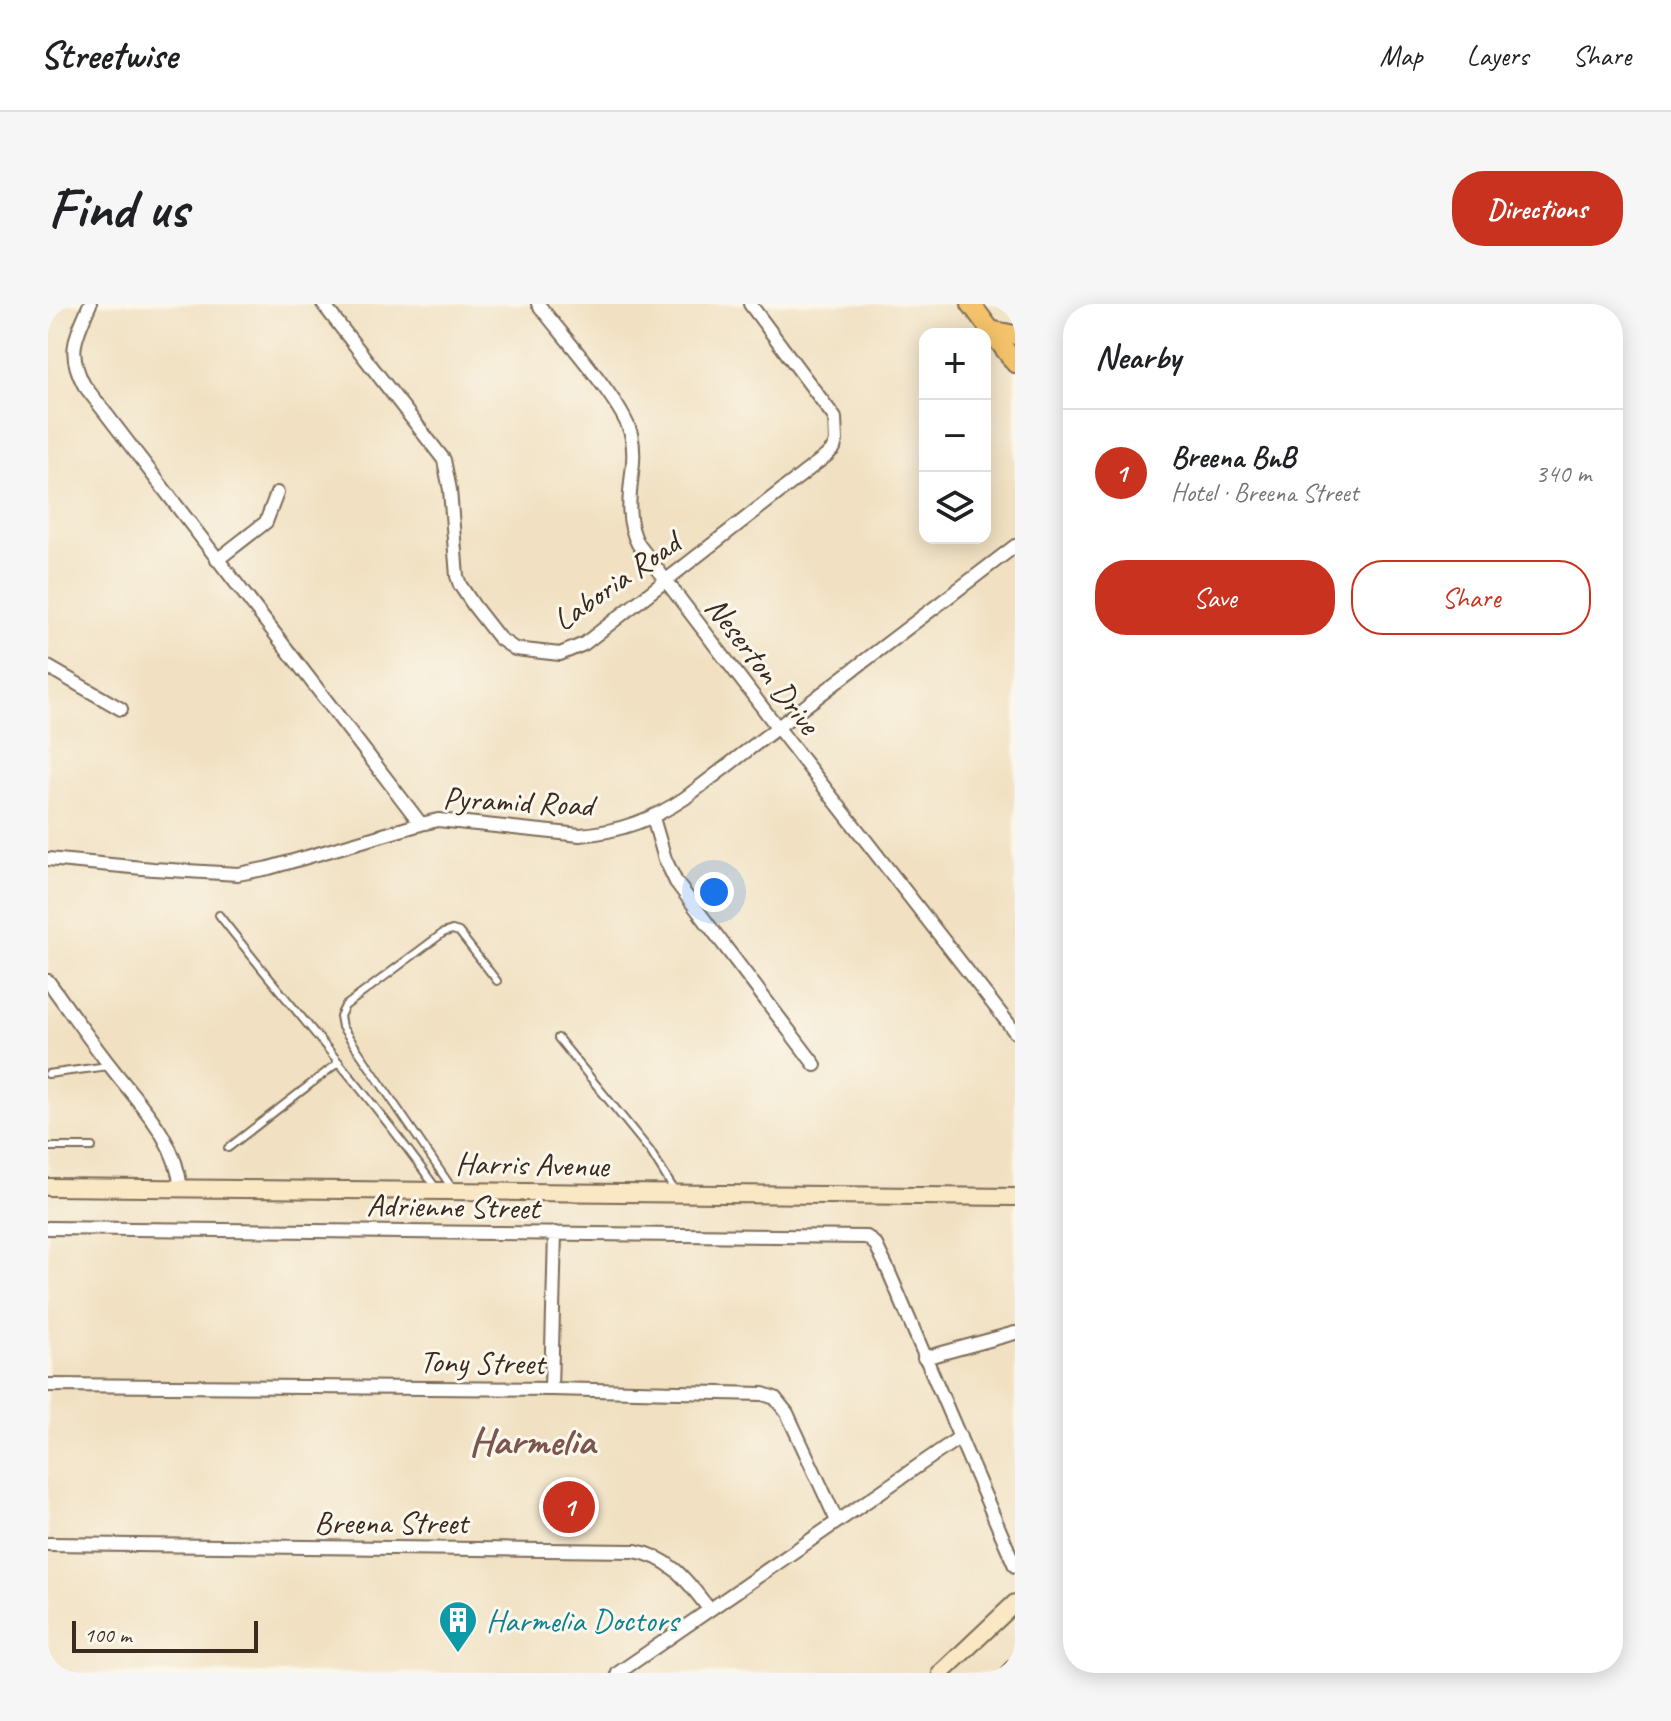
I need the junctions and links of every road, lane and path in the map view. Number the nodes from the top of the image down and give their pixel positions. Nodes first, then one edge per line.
1 (90, 304) edge
2 (323, 304) edge
3 (538, 304) edge
4 (750, 304) edge
5 (971, 304) edge
6 (989, 328) edge
7 (991, 330) edge
8 (991, 331) edge
9 (1015, 335) edge
10 (1015, 363) edge
11 (277, 493) dead end
12 (1015, 546) edge
13 (217, 560) junction
14 (665, 580) junction
15 (48, 667) edge
16 (121, 709) dead end
17 (778, 728) junction
18 (653, 818) junction
19 (421, 824) junction
20 (48, 859) edge
21 (219, 915) dead end
22 (48, 981) edge
23 (497, 981) dead end
24 (1015, 1032) edge
25 (558, 1038) dead end
26 (339, 1062) junction
27 (815, 1065) dead end
28 (110, 1066) junction
29 (48, 1074) edge
30 (48, 1147) edge
31 (92, 1147) dead end
32 (228, 1148) dead end
33 (48, 1187) edge
34 (181, 1189) junction
35 (446, 1191) junction
36 (677, 1194) junction
37 (1015, 1197) edge
38 (48, 1228) edge
39 (555, 1233) junction
40 (1015, 1333) edge
41 (924, 1358) junction
42 (48, 1385) edge
43 (551, 1389) junction
44 (960, 1437) junction
45 (837, 1521) junction
46 (48, 1544) edge
47 (1015, 1566) edge
48 (1015, 1603) edge
49 (709, 1609) junction
50 (618, 1673) edge
51 (941, 1673) edge

1 - 13 street, Pyramid Road
2 - 14 street, Laboria Road
3 - 14 street, Neserton Drive
4 - 14 street, Laboria Road
5 - 6 main road
7 - 9 main road
8 - 10 main road
11 - 13 street
12 - 17 street, Pyramid Road
13 - 19 street, Pyramid Road
14 - 17 street, Neserton Drive
15 - 16 street
17 - 18 street, Pyramid Road
17 - 24 street, Neserton Drive
18 - 19 street, Pyramid Road
18 - 27 street
19 - 20 street
21 - 26 lane
22 - 28 street
23 - 35 lane
25 - 36 lane
26 - 32 lane
26 - 35 lane
28 - 29 lane
28 - 34 street
30 - 31 lane
33 - 34 main road, Harris Avenue
34 - 35 main road, Harris Avenue
35 - 36 main road, Harris Avenue
36 - 37 main road, Harris Avenue
38 - 39 street, Adrienne Street
39 - 41 street, Adrienne Street
39 - 43 street
40 - 41 street
41 - 44 street
42 - 43 street, Tony Street
43 - 45 street, Tony Street
44 - 45 street
44 - 47 street
45 - 49 street
46 - 49 street, Breena Street
48 - 51 main road
49 - 50 street

